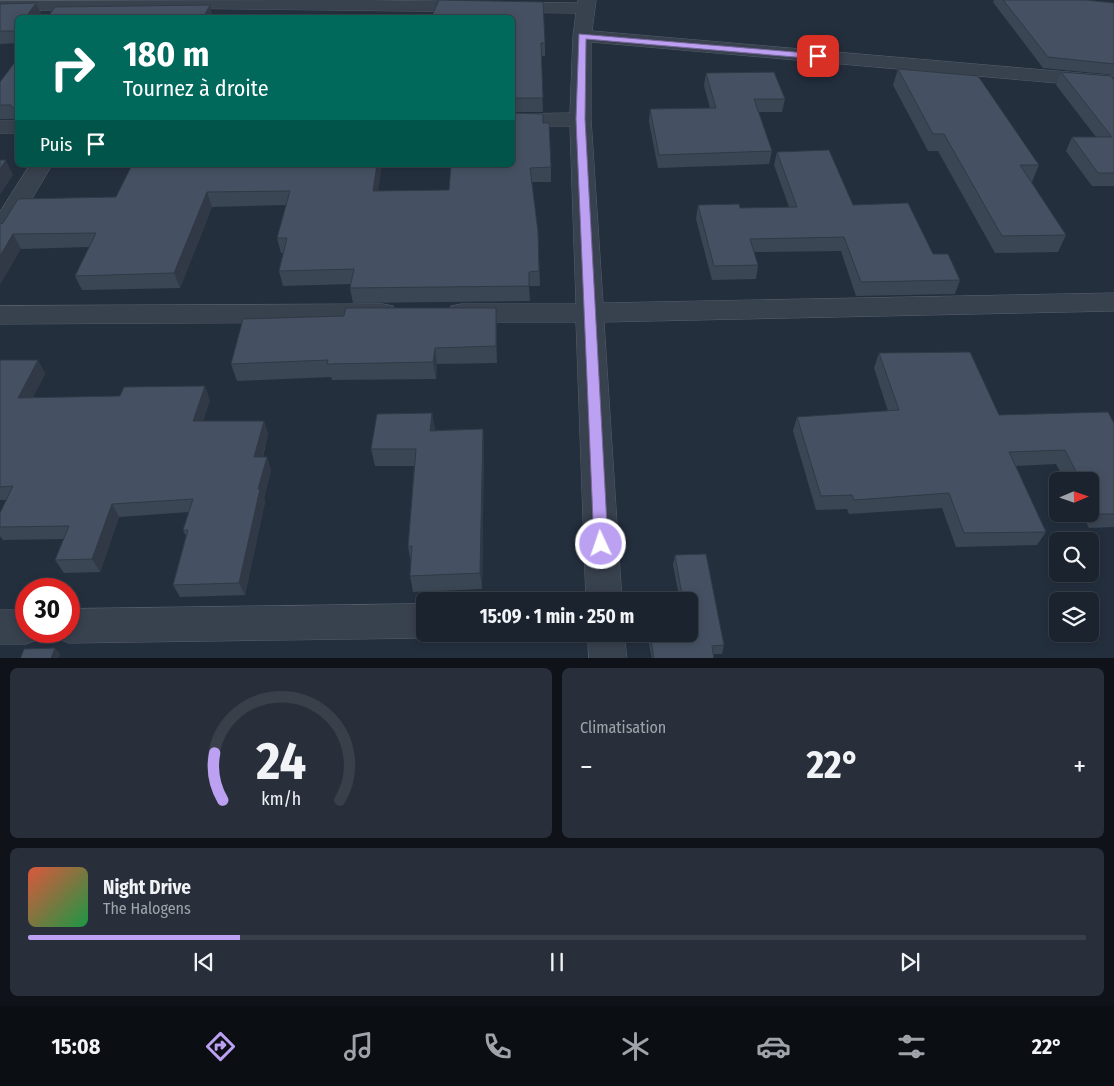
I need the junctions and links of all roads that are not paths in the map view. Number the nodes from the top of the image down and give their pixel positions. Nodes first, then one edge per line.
1 (586, 4) edge
2 (0, 6) edge
3 (155, 7) edge
4 (582, 36) junction
5 (1114, 82) edge
6 (580, 119) junction
7 (515, 120) edge
8 (15, 127) edge
9 (0, 128) edge
10 (40, 167) edge
11 (0, 231) edge
12 (1114, 302) edge
13 (410, 313) edge
14 (440, 313) edge
15 (590, 313) junction
16 (0, 315) edge
17 (604, 592) edge
18 (416, 621) edge
19 (80, 626) edge
20 (0, 627) edge
21 (15, 627) edge
22 (607, 642) edge
23 (608, 658) edge

1 - 3 street
1 - 4 street
2 - 3 street
4 - 5 street
4 - 6 street
6 - 7 street
6 - 15 street
8 - 9 street
10 - 11 street
12 - 15 street
13 - 16 street
14 - 15 street
15 - 17 street
18 - 19 street
20 - 21 street
22 - 23 street

